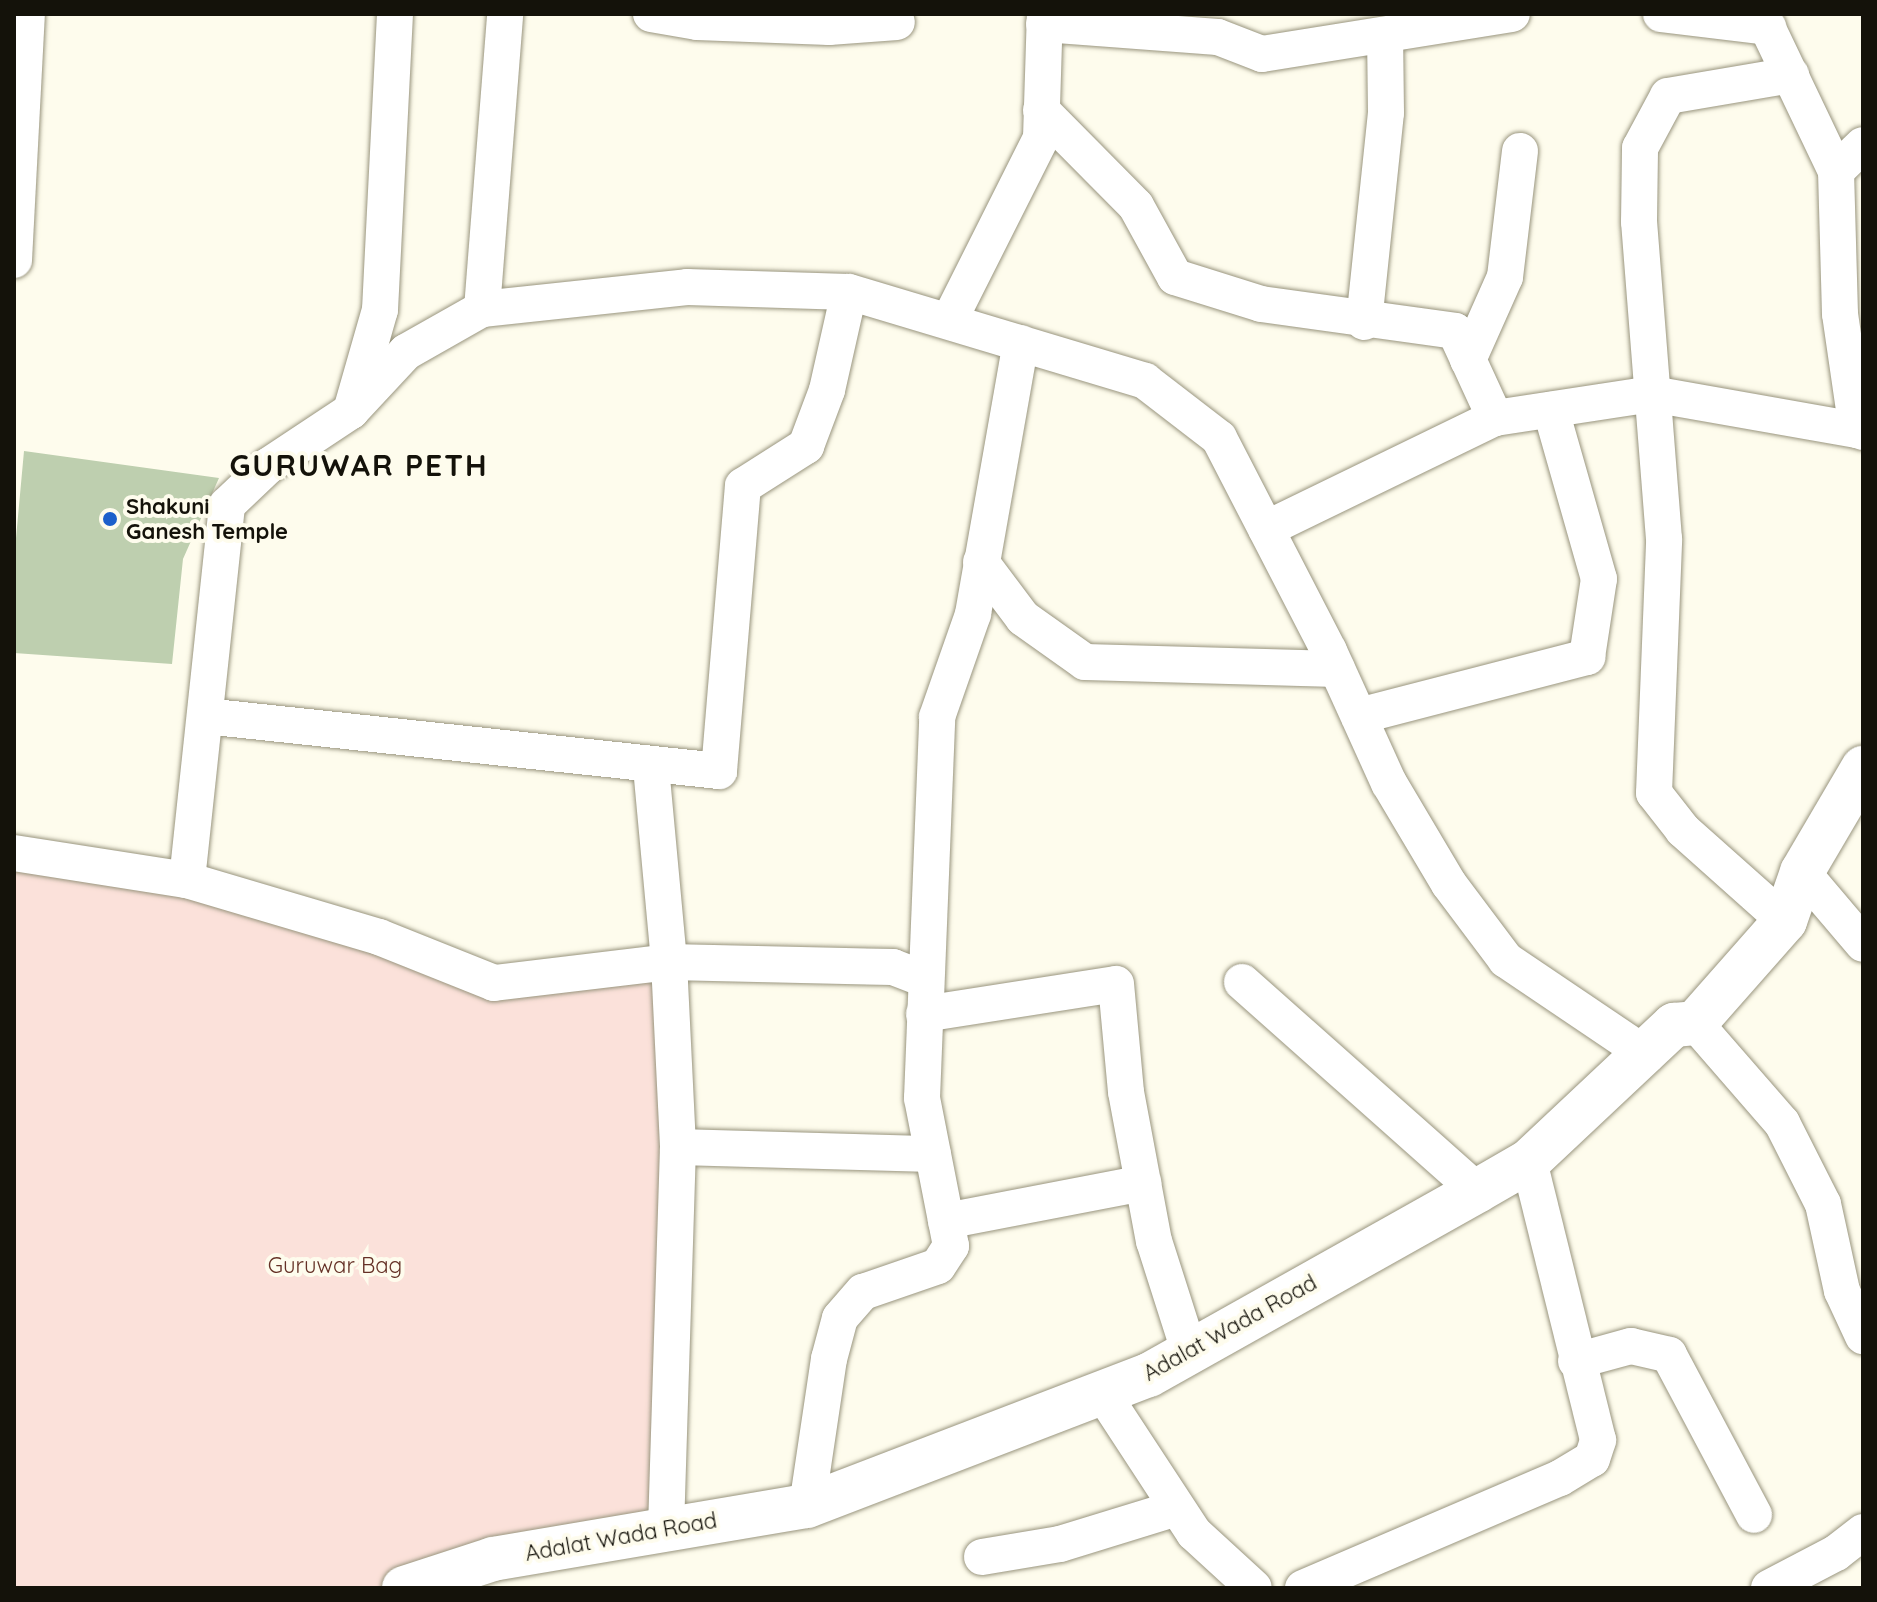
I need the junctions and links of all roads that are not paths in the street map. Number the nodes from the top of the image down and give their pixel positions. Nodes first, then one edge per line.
1 (27, 14) edge
2 (395, 14) edge
3 (505, 14) edge
4 (651, 14) edge
5 (1512, 14) edge
6 (1661, 14) edge
7 (1044, 19) edge
8 (1438, 20) edge
9 (1765, 20) edge
10 (897, 22) dead end
11 (1385, 36) junction
12 (1791, 75) junction
13 (1041, 110) junction
14 (1863, 145) edge
15 (1520, 151) dead end
16 (1836, 171) junction
17 (14, 260) edge
18 (849, 292) junction
19 (482, 309) junction
20 (949, 321) junction
21 (1364, 322) junction
22 (1021, 343) junction
23 (1468, 360) junction
24 (1652, 394) junction
25 (1551, 410) junction
26 (351, 411) junction
27 (1495, 418) junction
28 (1860, 431) edge
29 (1266, 529) junction
30 (981, 562) junction
31 (1337, 669) junction
32 (205, 716) junction
33 (1359, 716) junction
34 (651, 767) junction
35 (1863, 768) edge
36 (14, 853) edge
37 (1802, 872) junction
38 (187, 880) junction
39 (1785, 921) junction
40 (1863, 944) edge
41 (669, 962) junction
42 (1242, 982) dead end
43 (925, 997) junction
44 (1695, 1023) junction
45 (1647, 1055) junction
46 (678, 1147) junction
47 (933, 1154) junction
48 (1529, 1161) junction
49 (1143, 1183) junction
50 (1477, 1191) junction
51 (946, 1221) junction
52 (1863, 1336) edge
53 (1189, 1351) junction
54 (1576, 1361) junction
55 (1103, 1394) junction
56 (807, 1506) junction
57 (1177, 1508) junction
58 (1754, 1515) dead end
59 (666, 1527) junction
60 (1863, 1532) edge
61 (982, 1557) dead end
62 (404, 1588) edge
63 (1254, 1588) edge
64 (1303, 1588) edge
65 (1769, 1588) edge

1 - 17 street
2 - 26 street
3 - 19 street
4 - 10 street
5 - 8 street
6 - 9 street
7 - 11 street
7 - 13 street
8 - 11 street
9 - 12 street
11 - 21 street
12 - 16 street
12 - 24 street
13 - 20 street
13 - 21 street
14 - 16 street
15 - 23 street
16 - 28 street
18 - 19 street
18 - 20 street
18 - 34 street
19 - 26 street
20 - 22 street
21 - 23 street
22 - 29 street
22 - 30 street
23 - 27 street
24 - 25 street
24 - 28 street
24 - 39 street
25 - 27 street
25 - 33 street
26 - 32 street
27 - 29 street
29 - 31 street
30 - 31 street
30 - 43 street
31 - 33 street
32 - 34 street
32 - 38 street
33 - 45 street
34 - 41 street
35 - 37 main road, Adalat Wada Road
36 - 38 street
37 - 39 main road, Adalat Wada Road
37 - 40 street
38 - 41 street
39 - 44 main road, Adalat Wada Road
41 - 43 street
41 - 46 street
42 - 50 street
43 - 47 street
43 - 49 street
44 - 45 main road, Adalat Wada Road
44 - 52 street
45 - 48 main road, Adalat Wada Road
46 - 47 street
46 - 59 street
47 - 51 street
48 - 50 main road, Adalat Wada Road
48 - 54 street
49 - 51 street
49 - 53 street
50 - 53 main road, Adalat Wada Road
51 - 56 street
53 - 55 main road, Adalat Wada Road
54 - 58 street
54 - 64 street
55 - 56 main road, Adalat Wada Road
55 - 57 street
56 - 59 main road, Adalat Wada Road
57 - 61 street
57 - 63 street
59 - 62 main road, Adalat Wada Road
60 - 65 street

